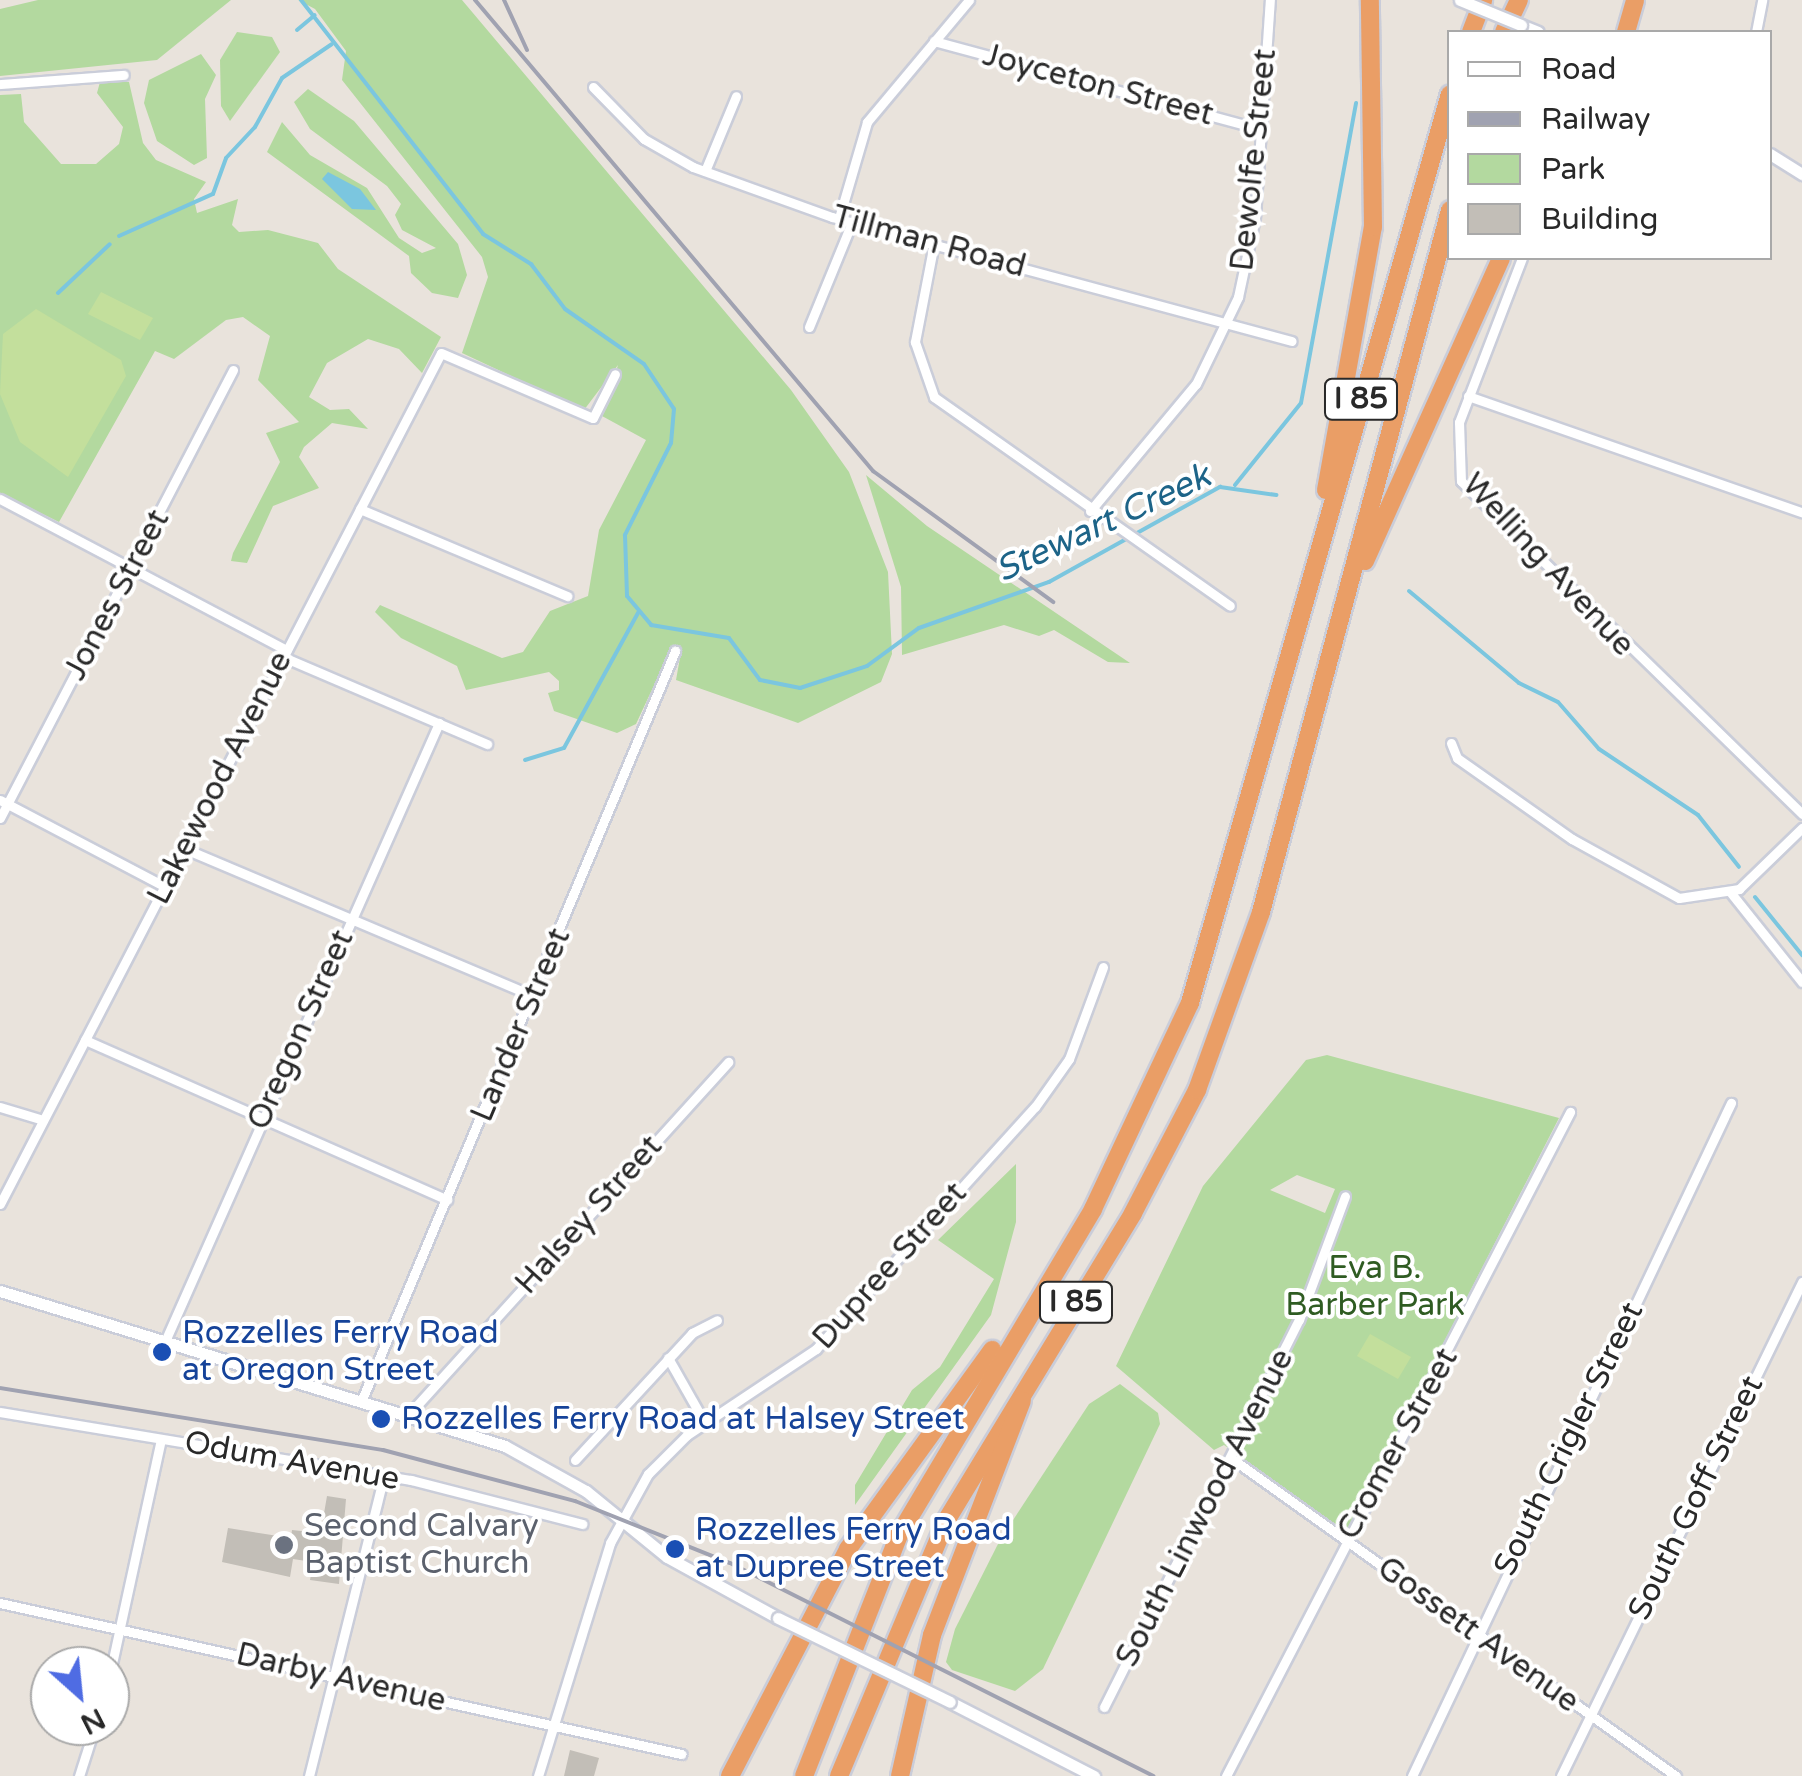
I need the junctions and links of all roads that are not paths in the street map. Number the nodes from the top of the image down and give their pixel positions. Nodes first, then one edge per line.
1 (969, 0) edge
2 (1270, 0) edge
3 (1370, 0) edge
4 (1460, 0) edge
5 (1482, 0) edge
6 (1519, 0) edge
7 (1636, 0) edge
8 (1762, 0) edge
9 (1471, 30) edge
10 (1505, 30) edge
11 (1533, 30) edge
12 (1627, 30) edge
13 (1756, 30) edge
14 (934, 41) junction
15 (124, 75) dead end
16 (0, 84) edge
17 (593, 86) dead end
18 (736, 96) dead end
19 (1447, 105) edge
20 (1261, 129) junction
21 (1772, 155) edge
22 (705, 171) junction
23 (1802, 174) edge
24 (839, 218) junction
25 (1447, 221) edge
26 (852, 222) junction
27 (934, 243) junction
28 (1500, 260) edge
29 (1521, 260) edge
30 (1228, 323) junction
31 (809, 328) dead end
32 (1292, 341) dead end
33 (232, 370) dead end
34 (615, 374) dead end
35 (1468, 396) junction
36 (0, 498) edge
37 (360, 509) junction
38 (1090, 511) junction
39 (1802, 512) edge
40 (1320, 551) junction
41 (132, 568) junction
42 (567, 596) dead end
43 (1230, 606) dead end
44 (1342, 617) junction
45 (675, 651) dead end
46 (285, 653) junction
47 (439, 723) junction
48 (1451, 743) dead end
49 (488, 744) dead end
50 (4, 801) edge
51 (1802, 814) edge
52 (0, 818) edge
53 (1802, 828) edge
54 (184, 848) junction
55 (164, 886) junction
56 (1731, 893) junction
57 (350, 920) junction
58 (1103, 967) dead end
59 (1802, 982) edge
60 (536, 997) junction
61 (84, 1040) junction
62 (728, 1062) dead end
63 (1731, 1103) dead end
64 (0, 1107) edge
65 (1570, 1112) dead end
66 (261, 1119) junction
67 (43, 1120) junction
68 (1345, 1196) dead end
69 (447, 1200) junction
70 (0, 1204) edge
71 (1802, 1282) edge
72 (0, 1291) edge
73 (717, 1320) dead end
74 (1020, 1320) junction
75 (166, 1339) junction
76 (668, 1358) junction
77 (1035, 1363) junction
78 (363, 1398) junction
79 (0, 1412) edge
80 (410, 1413) junction
81 (705, 1424) junction
82 (161, 1439) junction
83 (1231, 1458) junction
84 (574, 1460) dead end
85 (384, 1475) junction
86 (620, 1517) junction
87 (582, 1524) dead end
88 (1348, 1541) junction
89 (0, 1603) edge
90 (123, 1628) junction
91 (1478, 1634) junction
92 (118, 1646) edge
93 (337, 1676) junction
94 (1104, 1706) dead end
95 (1591, 1715) junction
96 (552, 1726) junction
97 (89, 1746) edge
98 (681, 1754) dead end
99 (1069, 1763) junction
100 (79, 1776) edge
101 (308, 1776) edge
102 (538, 1776) edge
103 (730, 1776) edge
104 (804, 1776) edge
105 (839, 1776) edge
106 (900, 1776) edge
107 (1064, 1776) edge
108 (1094, 1776) edge
109 (1226, 1776) edge
110 (1412, 1776) edge
111 (1561, 1776) edge
112 (1676, 1776) edge

1 - 14 street
2 - 20 street, Dewolfe Street
3 - 40 highway
4 - 11 street, bridge
5 - 9 highway
6 - 10 highway
7 - 12 highway
8 - 13 street
14 - 20 street, Joyceton Street
14 - 24 street
15 - 16 street
17 - 22 street, Tillman Road
18 - 22 street
19 - 40 highway, I 85
20 - 30 street, Dewolfe Street
21 - 23 street
22 - 24 street, Tillman Road
24 - 26 street, Tillman Road
25 - 44 highway, I 85
26 - 27 street, Tillman Road
26 - 31 street
27 - 30 street, Tillman Road
27 - 38 street
28 - 44 highway
29 - 35 street, Welling Avenue
30 - 32 street, Tillman Road
30 - 38 street, Dewolfe Street
33 - 41 street, Jones Street
34 - 37 street, Lakewood Avenue
35 - 39 street
35 - 51 street, Welling Avenue
36 - 41 street
37 - 42 street
37 - 46 street, Lakewood Avenue
38 - 43 street
40 - 74 highway, I 85
41 - 46 street
41 - 50 street, Jones Street
44 - 77 highway, I 85
45 - 60 street, Lander Street
46 - 47 street
46 - 54 street, Lakewood Avenue
47 - 49 street
47 - 57 street, Oregon Street
48 - 56 street
50 - 52 street, Jones Street
50 - 55 street
53 - 56 street
54 - 55 street, Lakewood Avenue
54 - 57 street
55 - 61 street, Lakewood Avenue
56 - 59 street
57 - 60 street
57 - 66 street, Oregon Street
58 - 81 street, Dupree Street
60 - 69 street, Lander Street
61 - 66 street
61 - 67 street, Lakewood Avenue
62 - 80 street, Halsey Street
63 - 91 street, South Crigler Street
64 - 67 street
65 - 88 street, Cromer Street
66 - 69 street
66 - 75 street, Oregon Street
67 - 70 street, Lakewood Avenue
68 - 83 street, South Linwood Avenue
69 - 78 street, Lander Street
71 - 95 street, South Goff Street
72 - 75 street
73 - 76 street
74 - 103 highway
74 - 104 highway, I 85
75 - 78 street
76 - 81 street
76 - 84 street
77 - 105 highway, I 85
77 - 106 highway
78 - 80 street
79 - 82 street, Odum Avenue
80 - 86 street
81 - 86 street, Dupree Street
82 - 85 street, Odum Avenue
82 - 90 street
83 - 88 street, Gossett Avenue
83 - 94 street, South Linwood Avenue
85 - 87 street, Odum Avenue
85 - 93 street
86 - 96 street, Dupree Street
86 - 99 street, bridge
88 - 91 street, Gossett Avenue
88 - 109 street, Cromer Street
89 - 90 street, Darby Avenue
90 - 92 street
90 - 93 street, Darby Avenue
91 - 95 street, Gossett Avenue
91 - 110 street, South Crigler Street
93 - 96 street, Darby Avenue
93 - 101 street
95 - 111 street, South Goff Street
95 - 112 street, Gossett Avenue
96 - 98 street, Darby Avenue
96 - 102 street, Dupree Street
97 - 100 street
99 - 107 street
99 - 108 street

